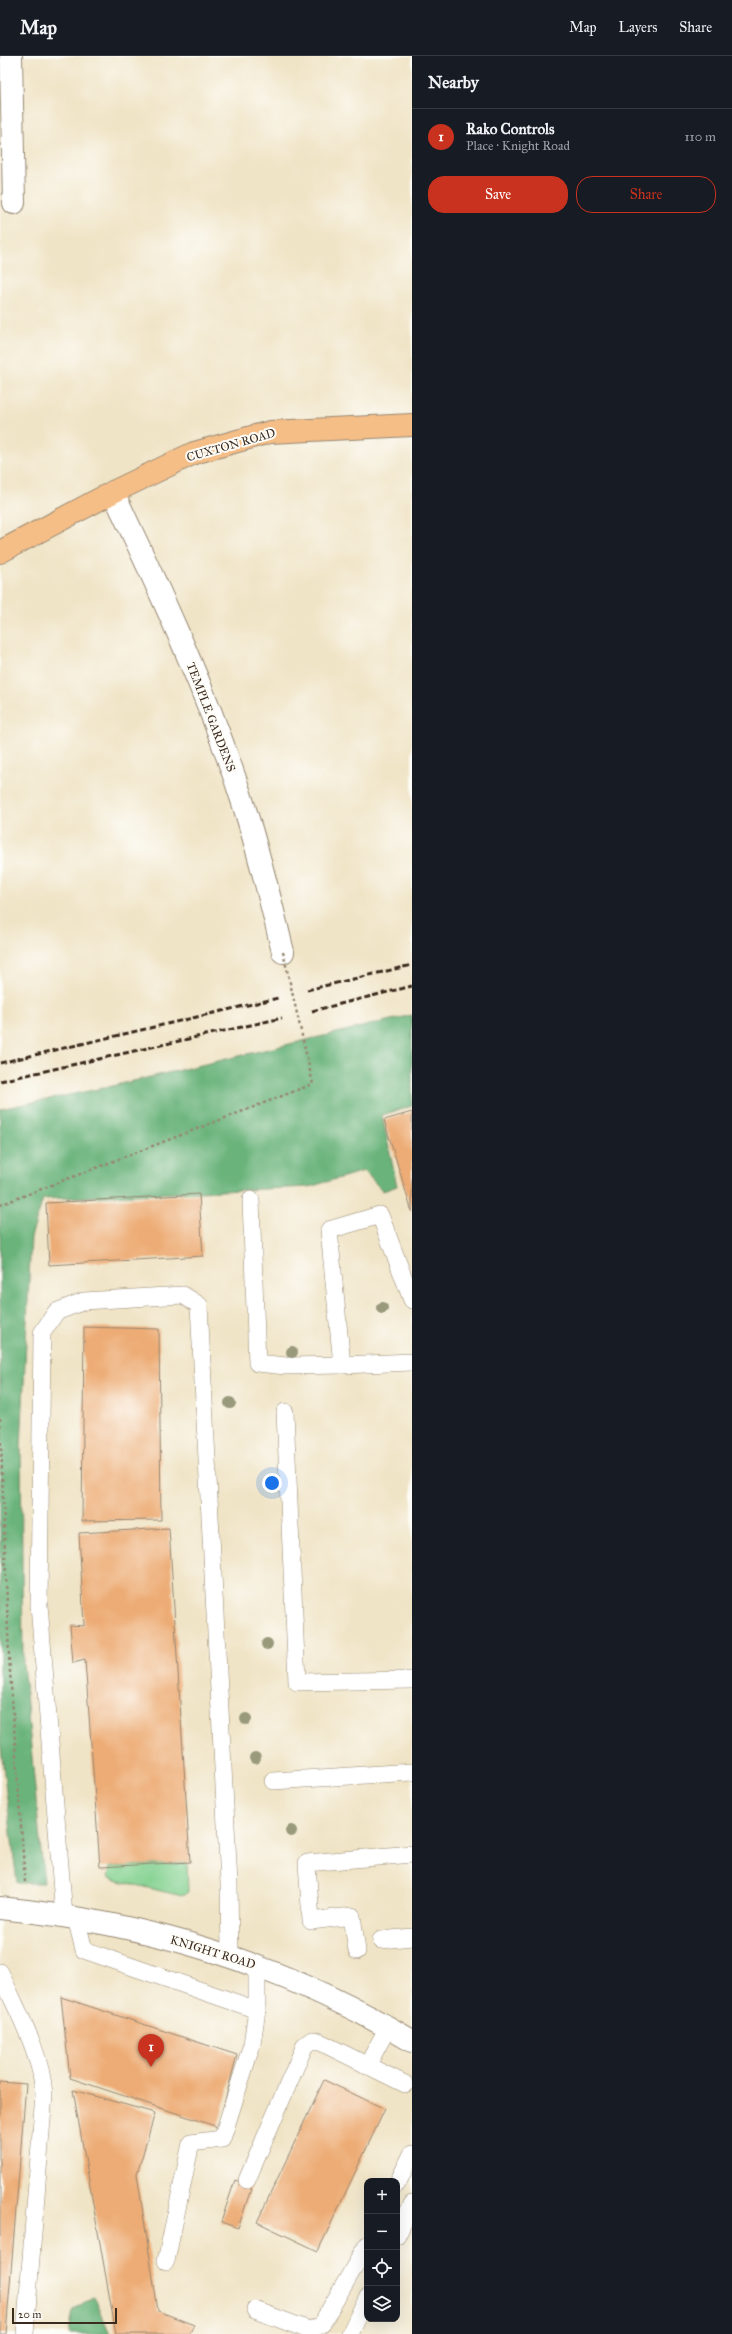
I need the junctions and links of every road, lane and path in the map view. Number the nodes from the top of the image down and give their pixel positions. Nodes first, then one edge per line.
1 (11, 56) edge
2 (14, 203) dead end
3 (412, 424) edge
4 (113, 492) junction
5 (0, 552) edge
6 (283, 952) joint
7 (251, 1200) dead end
8 (0, 1205) edge
9 (412, 1300) edge
10 (412, 1362) edge
11 (342, 1365) junction
12 (285, 1412) dead end
13 (0, 1418) edge
14 (412, 1680) edge
15 (412, 1772) edge
16 (273, 1781) dead end
17 (412, 1854) edge
18 (0, 1908) edge
19 (27, 1911) junction
20 (70, 1917) junction
21 (412, 1937) edge
22 (381, 1940) dead end
23 (357, 1950) dead end
24 (230, 1956) junction
25 (257, 1965) junction
26 (0, 1972) edge
27 (7, 2004) edge
28 (257, 2010) junction
29 (388, 2027) junction
30 (412, 2041) edge
31 (367, 2066) junction
32 (405, 2084) dead end
33 (412, 2154) edge
34 (400, 2178) edge
35 (247, 2180) dead end
36 (412, 2204) edge
37 (400, 2230) edge
38 (364, 2250) edge
39 (166, 2261) dead end
40 (364, 2304) edge
41 (255, 2310) dead end
42 (25, 2334) edge
43 (350, 2334) edge

1 - 2 street
3 - 4 main road, CUXTON ROAD
4 - 5 main road, CUXTON ROAD
4 - 6 street, TEMPLE GARDENS
6 - 8 path, bridge
7 - 11 lane
9 - 11 lane
10 - 11 lane
12 - 14 lane
13 - 19 path
15 - 16 lane
17 - 23 lane
18 - 19 street, KNIGHT ROAD
19 - 20 street, KNIGHT ROAD
20 - 24 street, KNIGHT ROAD
20 - 24 lane
20 - 28 lane
21 - 22 lane
24 - 25 street, KNIGHT ROAD
25 - 28 lane
25 - 29 street, KNIGHT ROAD
26 - 27 lane
27 - 42 lane
28 - 39 lane
29 - 30 street, KNIGHT ROAD
29 - 31 lane
31 - 32 lane
31 - 35 lane
33 - 34 lane
36 - 37 lane
38 - 41 lane
40 - 43 lane

